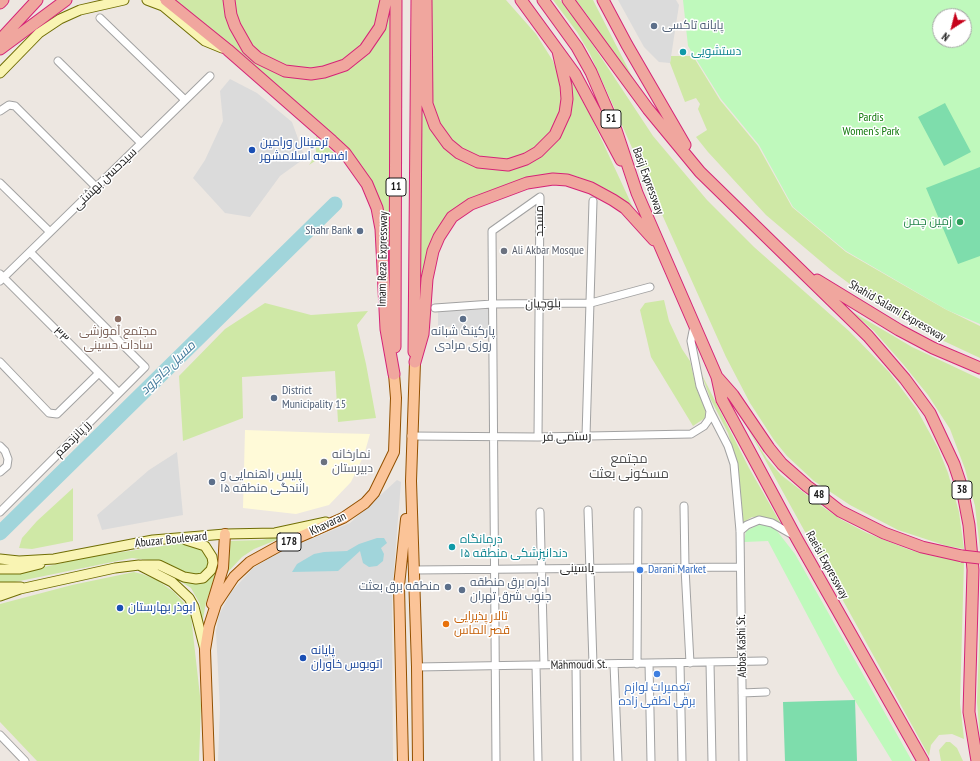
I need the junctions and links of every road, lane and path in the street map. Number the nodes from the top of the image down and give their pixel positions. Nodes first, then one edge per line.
1 (3, 0) edge
2 (37, 0) edge
3 (66, 0) edge
4 (124, 0) edge
5 (147, 0) edge
6 (166, 0) edge
7 (229, 0) edge
8 (386, 0) edge
9 (396, 0) edge
10 (417, 0) edge
11 (426, 0) edge
12 (521, 0) edge
13 (543, 0) edge
14 (568, 0) edge
15 (603, 0) edge
16 (0, 3) edge
17 (100, 18) dead end
18 (0, 40) edge
19 (0, 49) edge
20 (228, 50) junction
21 (558, 52) junction
22 (58, 61) dead end
23 (0, 73) edge
24 (210, 76) dead end
25 (185, 100) junction
26 (0, 111) edge
27 (141, 144) junction
28 (700, 172) junction
29 (0, 183) edge
30 (96, 187) junction
31 (637, 193) junction
32 (593, 201) dead end
33 (50, 232) junction
34 (660, 247) junction
35 (30, 252) junction
36 (804, 273) junction
37 (1, 278) edge
38 (650, 287) dead end
39 (591, 303) junction
40 (492, 304) junction
41 (539, 304) junction
42 (434, 308) dead end
43 (694, 326) junction
44 (0, 362) edge
45 (415, 362) junction
46 (980, 368) edge
47 (99, 373) junction
48 (394, 374) junction
49 (717, 377) junction
50 (119, 393) junction
51 (710, 411) junction
52 (411, 436) junction
53 (586, 436) junction
54 (538, 437) junction
55 (493, 438) junction
56 (3, 449) edge
57 (0, 472) edge
58 (411, 481) junction
59 (684, 506) dead end
60 (588, 510) dead end
61 (638, 511) dead end
62 (0, 512) edge
63 (540, 512) dead end
64 (343, 518) junction
65 (740, 531) junction
66 (226, 534) junction
67 (797, 539) junction
68 (153, 540) junction
69 (980, 558) edge
70 (0, 559) edge
71 (54, 559) junction
72 (139, 565) junction
73 (740, 567) junction
74 (639, 568) junction
75 (685, 568) junction
76 (0, 569) edge
77 (540, 569) junction
78 (590, 569) junction
79 (414, 570) junction
80 (494, 570) junction
81 (0, 587) edge
82 (30, 587) junction
83 (0, 596) edge
84 (209, 626) junction
85 (205, 650) junction
86 (764, 661) dead end
87 (742, 662) junction
88 (680, 663) junction
89 (690, 663) junction
90 (710, 663) junction
91 (592, 664) junction
92 (614, 664) junction
93 (637, 664) junction
94 (649, 664) junction
95 (536, 665) junction
96 (544, 665) junction
97 (576, 665) junction
98 (496, 666) junction
99 (417, 667) junction
100 (766, 692) dead end
101 (742, 693) junction
102 (0, 735) edge
103 (208, 758) edge
104 (25, 761) edge
105 (404, 761) edge
106 (418, 761) edge
107 (496, 761) edge
108 (538, 761) edge
109 (577, 761) edge
110 (618, 761) edge
111 (651, 761) edge
112 (682, 761) edge
113 (712, 761) edge
114 (743, 761) edge
115 (923, 761) edge
116 (977, 761) edge

1 - 16 highway
2 - 18 highway
3 - 19 highway
4 - 23 main road
5 - 20 main road
6 - 20 highway
7 - 8 highway
9 - 48 highway, Imam Reza Expressway / 11
10 - 45 highway, 11
11 - 21 highway
12 - 21 highway
13 - 31 highway, Basij Expressway / 51
14 - 28 highway
15 - 28 highway
17 - 25 street
20 - 48 highway
21 - 31 highway
22 - 27 street
24 - 25 street, سیدحسن بهشتی
25 - 27 street, سیدحسن بهشتی
26 - 30 street
27 - 30 street, سیدحسن بهشتی
28 - 36 highway
29 - 33 street
30 - 33 street, سیدحسن بهشتی
31 - 34 highway, Basij Expressway / 51
32 - 39 street
33 - 35 street, سیدحسن بهشتی
34 - 43 highway, Basij Expressway / 51
34 - 45 highway
35 - 37 street, سیدحسن بهشتی
35 - 50 street, رز پانزدهم
36 - 46 highway, Shahid Salami Expressway
36 - 116 highway, 38
37 - 47 street, ۳۳
38 - 39 street, بلوچیان
39 - 41 street, بلوچیان
39 - 53 street
40 - 41 street, بلوچیان
40 - 41 street, مسجد
40 - 42 street, بلوچیان
40 - 55 street
41 - 54 street
43 - 49 highway, Basij Expressway / 51
43 - 51 street, Abbas Kashi St.
44 - 47 street
45 - 52 main road
47 - 50 street, ۳۳
48 - 64 main road, Khavaran / 178
49 - 67 highway, Raeisi Expressway
49 - 69 highway, 48, bridge
50 - 62 street, رز پانزدهم
51 - 53 street, رستمی فر
51 - 65 street, Abbas Kashi St.
52 - 55 street, رستمی فر
52 - 58 main road
53 - 54 street, رستمی فر
54 - 55 street, رستمی فر
55 - 80 street
56 - 57 street
58 - 79 main road
58 - 105 main road
59 - 75 street
60 - 78 street
61 - 74 street
63 - 77 street
64 - 66 main road, Abuzar Boulevard
64 - 84 main road, Khavaran / 178
65 - 67 street
65 - 73 street, Abbas Kashi St.
66 - 68 main road, Abuzar Boulevard
66 - 84 main road
67 - 115 highway, Raeisi Expressway
68 - 71 main road, Abuzar Boulevard
68 - 72 main road
70 - 71 main road, Abuzar Boulevard
71 - 76 main road
72 - 82 main road, Abuzar Boulevard
72 - 85 main road, Abuzar Boulevard
73 - 75 street, یاسینی
73 - 87 street, Abbas Kashi St.
74 - 75 street, یاسینی
74 - 78 street, یاسینی
74 - 93 street
75 - 89 street
77 - 78 street, یاسینی
77 - 80 street, یاسینی
77 - 96 street
78 - 91 street
79 - 80 street, یاسینی
79 - 99 main road
80 - 98 street
81 - 82 main road
82 - 83 main road, Abuzar Boulevard
84 - 85 main road, Khavaran / 178
85 - 103 main road, Khavaran / 178
86 - 87 street, Mahmoudi St.
87 - 90 street, Mahmoudi St.
87 - 101 street, Abbas Kashi St.
88 - 89 street, Mahmoudi St.
88 - 94 street, Mahmoudi St.
88 - 112 street
89 - 90 street, Mahmoudi St.
90 - 113 street
91 - 92 street, Mahmoudi St.
91 - 97 street, Mahmoudi St.
92 - 93 street, Mahmoudi St.
92 - 110 street
93 - 94 street, Mahmoudi St.
94 - 111 street
95 - 96 street, Mahmoudi St.
95 - 98 street, Mahmoudi St.
95 - 108 street
96 - 97 street, Mahmoudi St.
97 - 109 street
98 - 99 street, Mahmoudi St.
98 - 107 street
99 - 106 main road
100 - 101 street
101 - 114 street, Abbas Kashi St.
102 - 104 street

